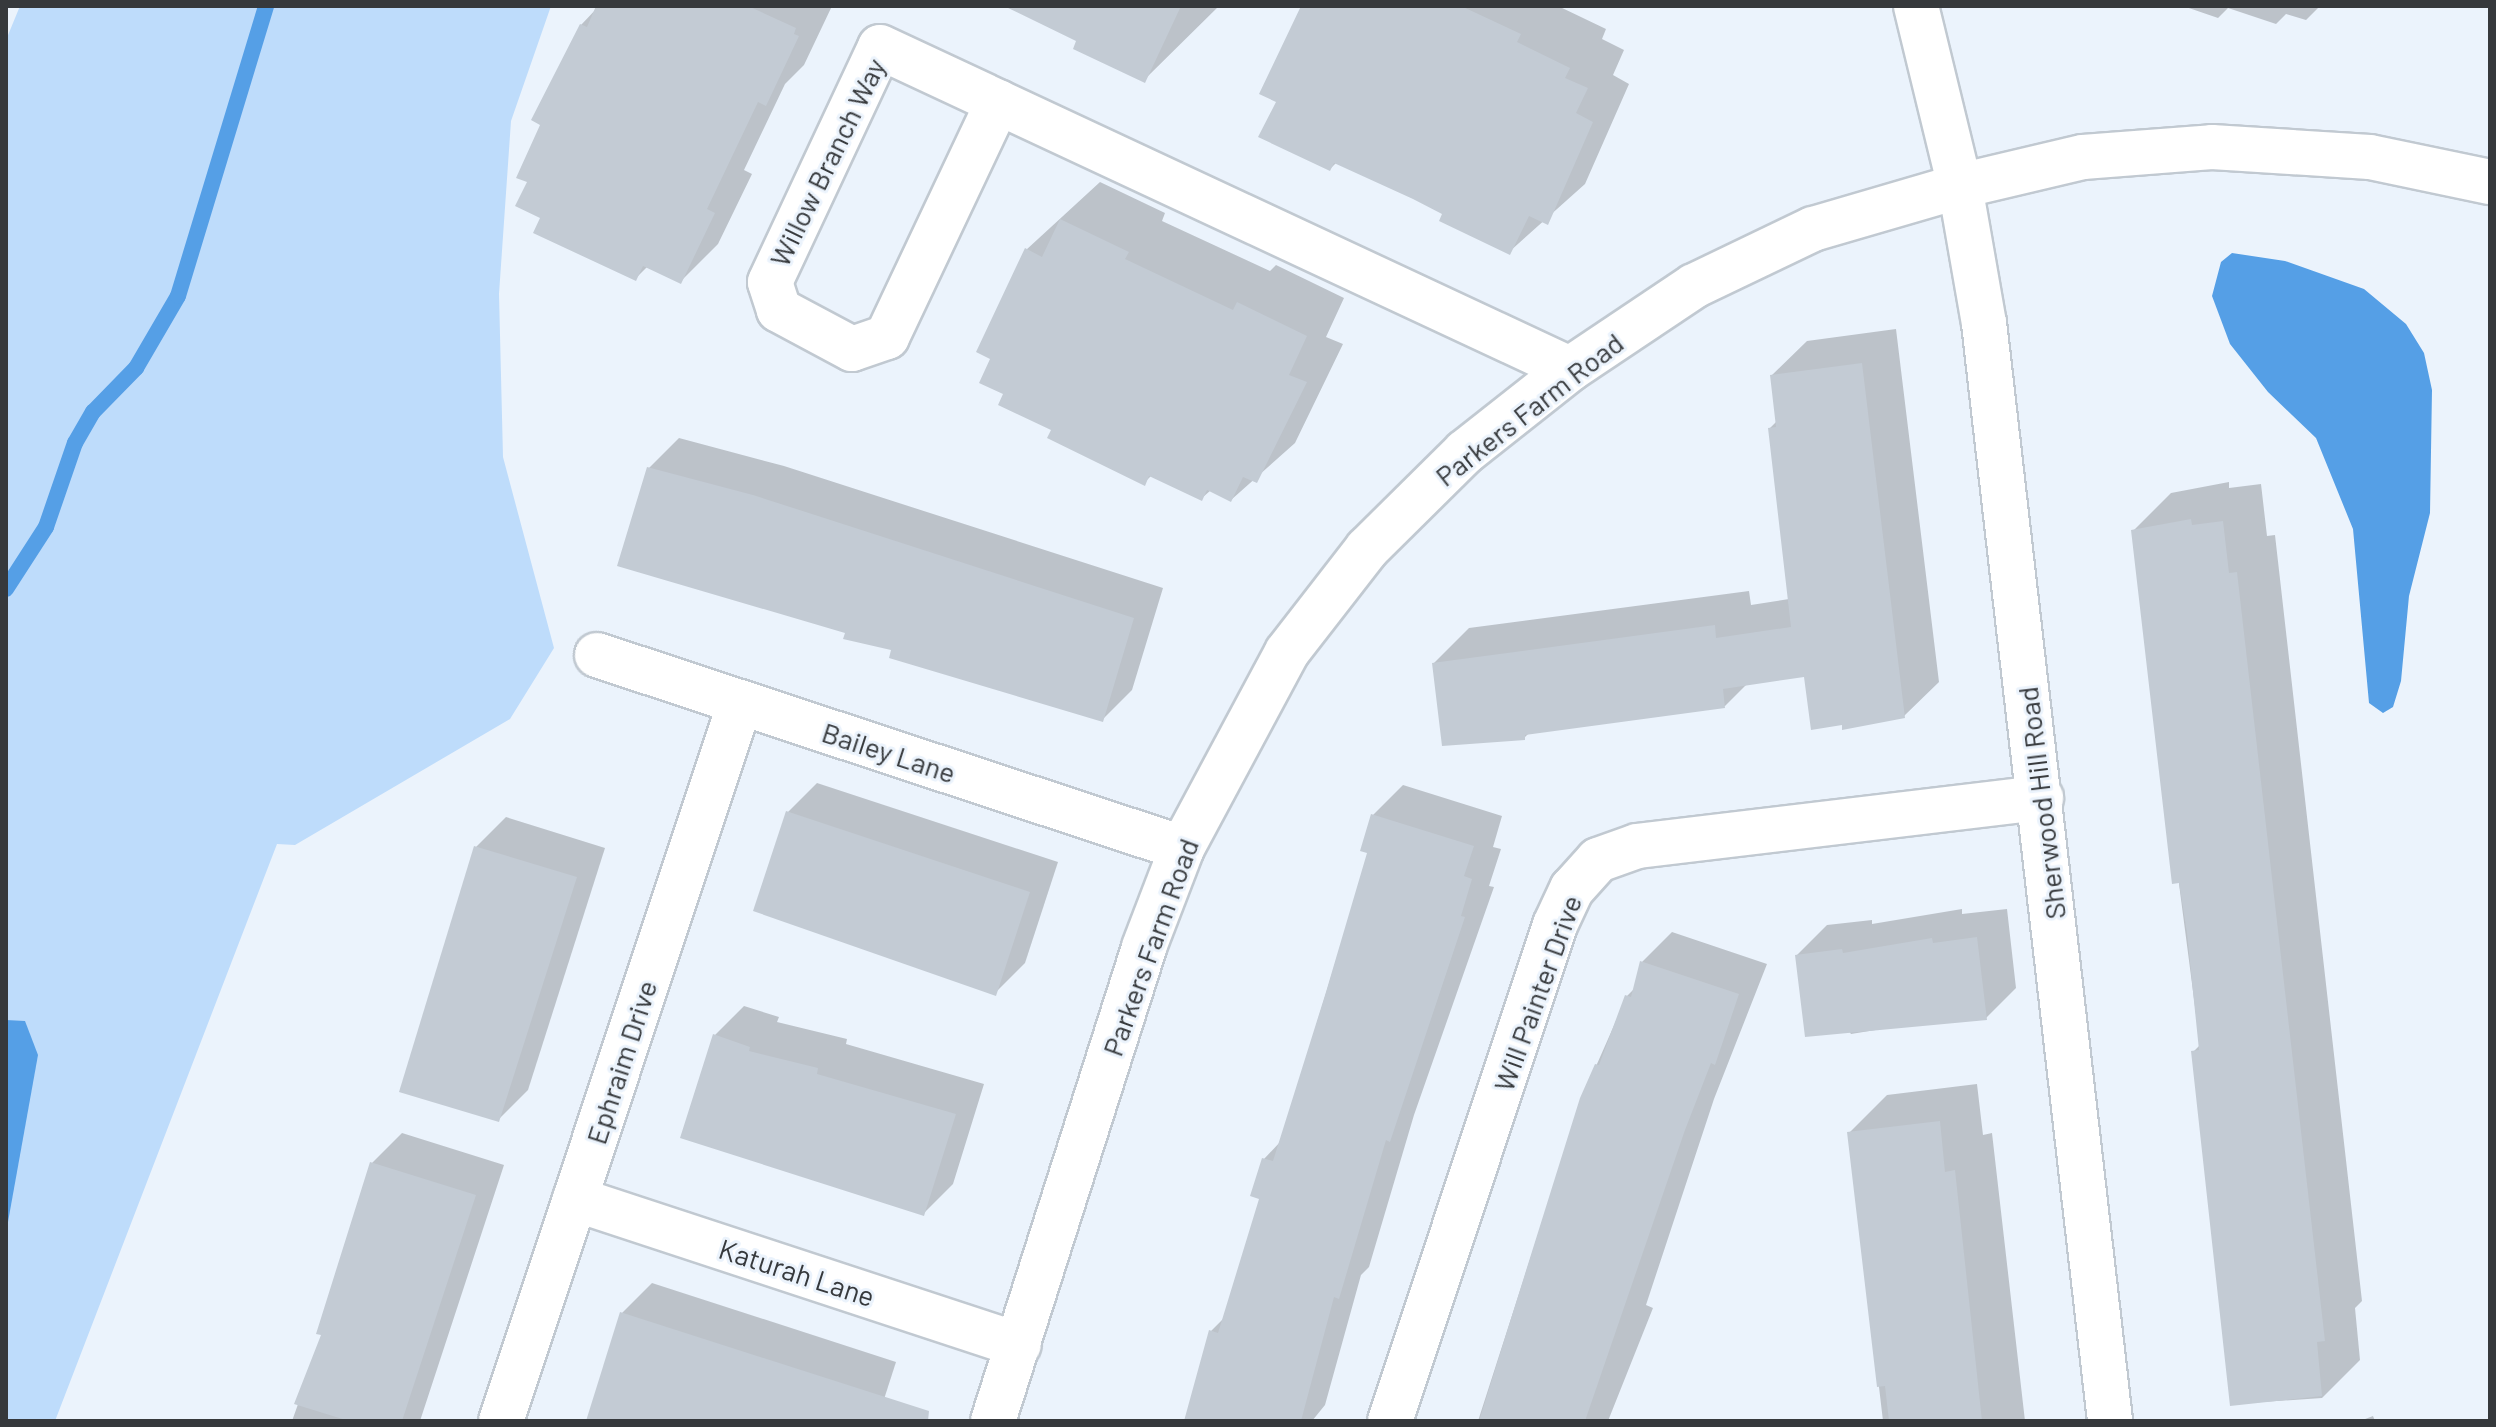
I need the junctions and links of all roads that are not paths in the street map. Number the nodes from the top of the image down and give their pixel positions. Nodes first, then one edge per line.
1 (1916, 6) edge
2 (998, 102) junction
3 (2490, 182) edge
4 (1960, 186) junction
5 (1570, 369) junction
6 (597, 655) dead end
7 (740, 703) junction
8 (2041, 798) junction
9 (1182, 848) junction
10 (575, 1199) junction
11 (1019, 1345) junction
12 (501, 1421) edge
13 (993, 1421) edge
14 (1390, 1421) edge
15 (2110, 1421) edge

1 - 4 street, Sherwood Hill Road
2 - 2 street, Willow Branch Way
2 - 5 street, Willow Branch Way
3 - 4 street, Parkers Farm Road
4 - 5 street, Parkers Farm Road
4 - 8 street, Sherwood Hill Road
5 - 9 street, Parkers Farm Road
6 - 7 street, Bailey Lane
7 - 9 street, Bailey Lane
7 - 10 street, Ephraim Drive
8 - 14 street, Will Painter Drive
8 - 15 street, Sherwood Hill Road
9 - 11 street, Parkers Farm Road
10 - 11 street, Katurah Lane
10 - 12 street, Ephraim Drive
11 - 13 street, Parkers Farm Road

